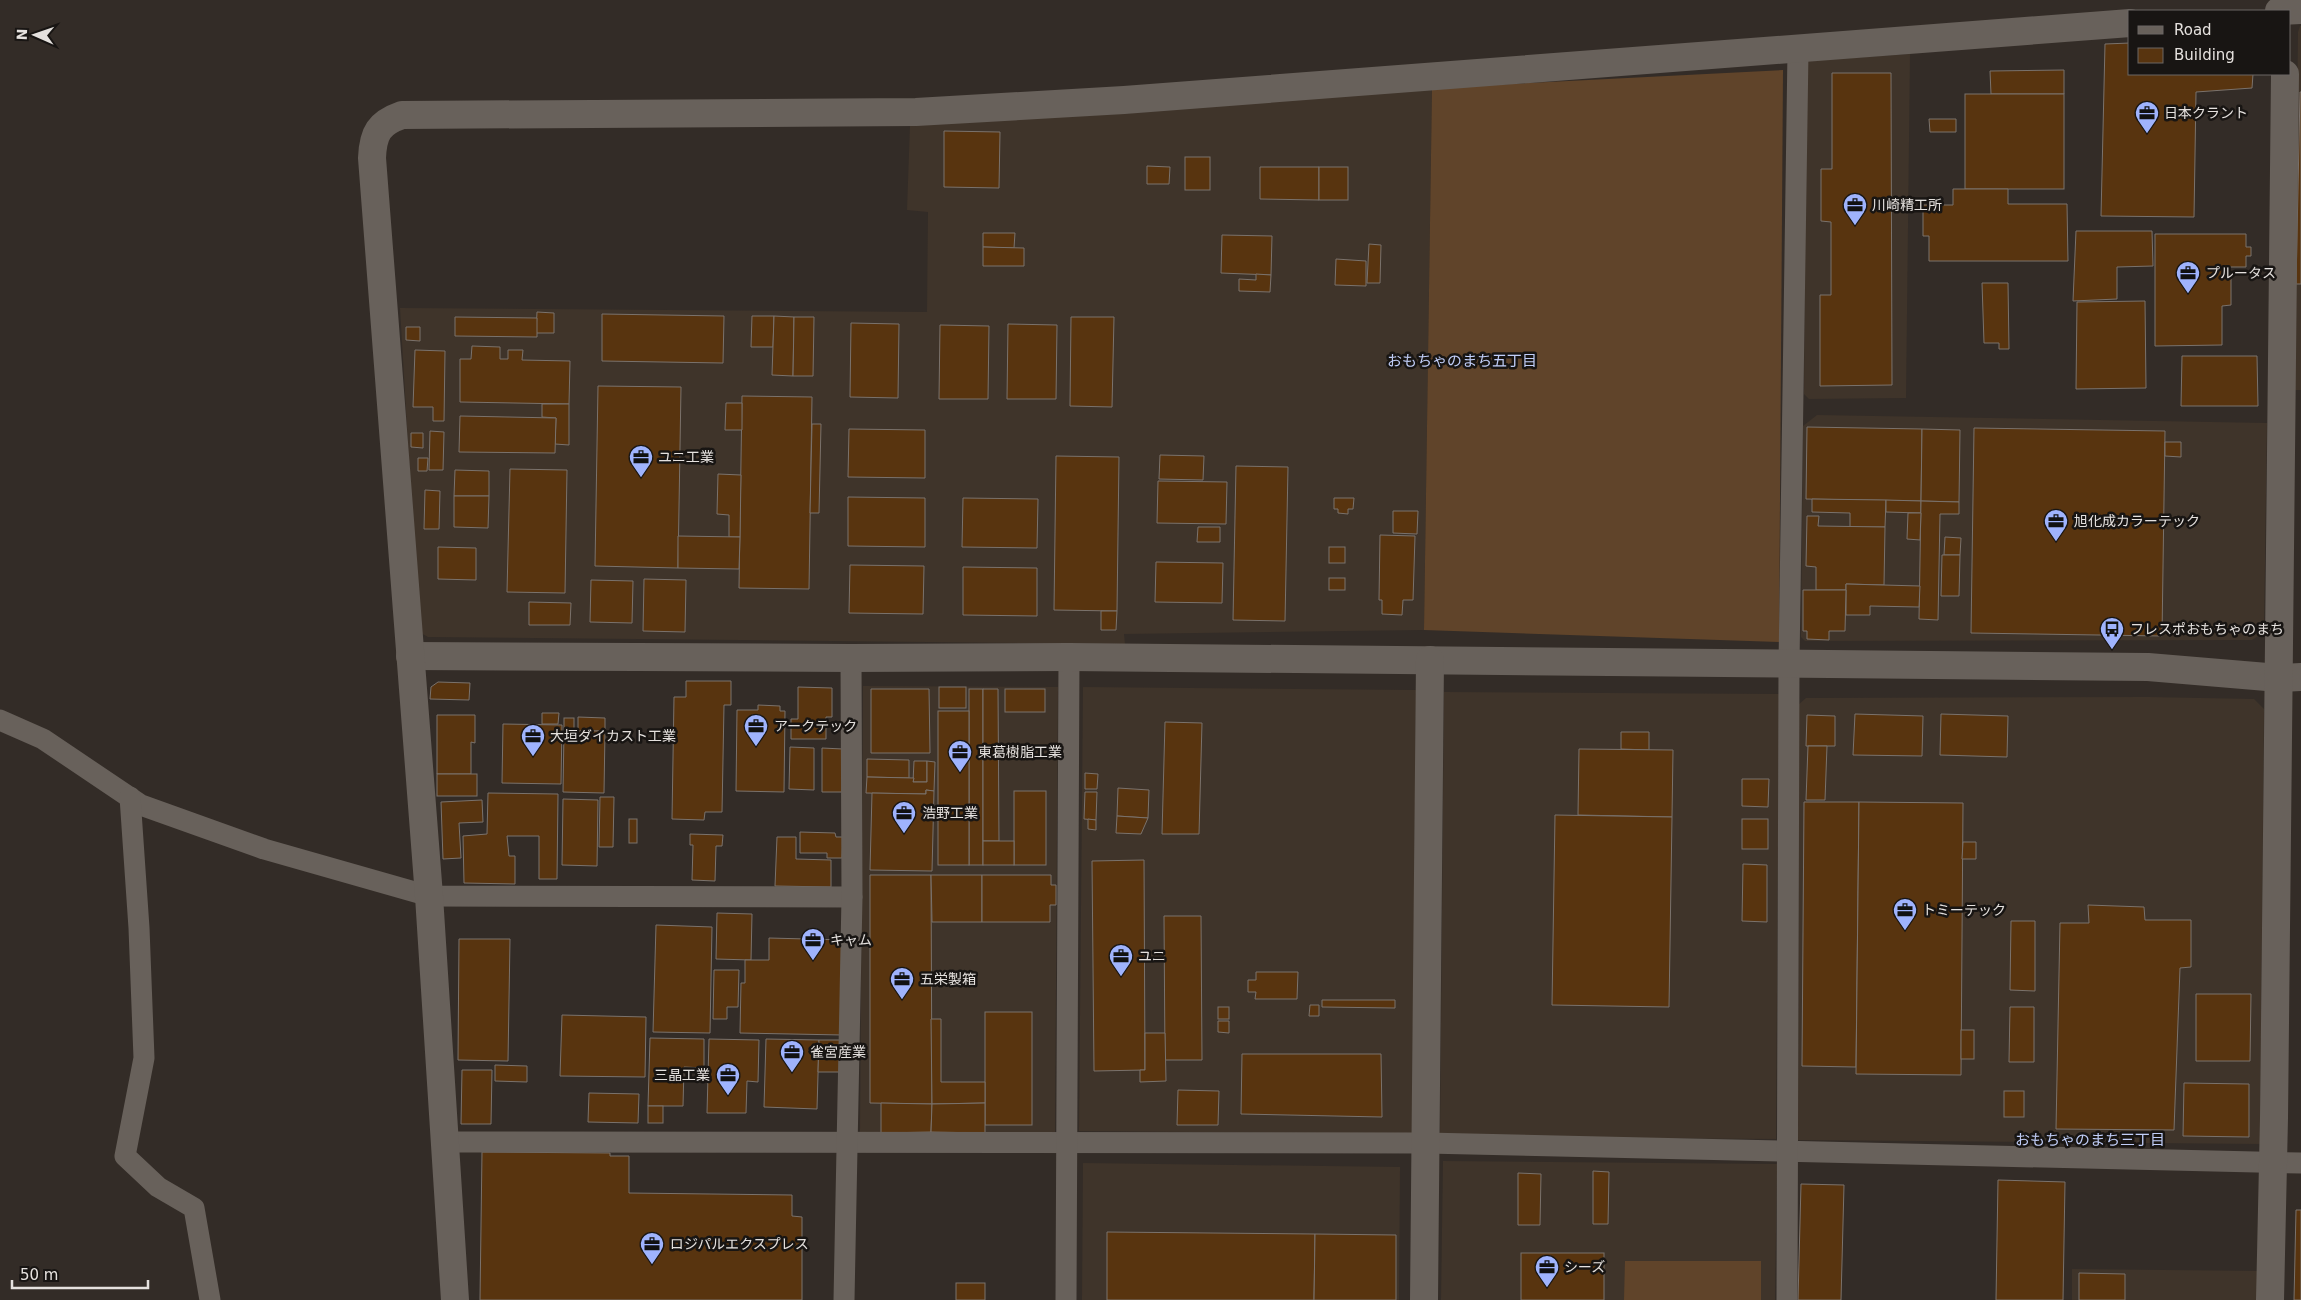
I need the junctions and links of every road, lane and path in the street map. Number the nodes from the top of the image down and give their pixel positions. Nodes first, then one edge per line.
1 (2128, 23) edge
2 (1798, 50) junction
3 (2285, 75) edge
4 (410, 656) junction
5 (1069, 657) junction
6 (851, 658) junction
7 (1430, 660) junction
8 (1790, 664) junction
9 (2290, 677) edge
10 (0, 720) edge
11 (130, 796) junction
12 (429, 896) junction
13 (852, 897) junction
14 (445, 1142) junction
15 (847, 1142) junction
16 (1067, 1142) junction
17 (1426, 1143) junction
18 (1789, 1151) junction
19 (2272, 1163) junction
20 (2301, 1163) edge
21 (210, 1300) edge
22 (455, 1300) edge
23 (844, 1300) edge
24 (1066, 1300) edge
25 (1424, 1300) edge
26 (1787, 1300) edge
27 (2270, 1300) edge

1 - 2 street
2 - 4 street
2 - 8 street
3 - 9 street
4 - 6 street
4 - 12 street
5 - 6 street
5 - 7 street
5 - 16 street
6 - 13 street
7 - 8 street
7 - 17 street
8 - 9 street
8 - 18 street
9 - 19 street
10 - 11 street
11 - 12 street
11 - 21 street
12 - 13 street
12 - 14 street
13 - 15 street
14 - 15 street
14 - 22 street
15 - 16 street
15 - 23 street
16 - 17 street
16 - 24 street
17 - 18 street
17 - 25 street
18 - 19 street
18 - 26 street
19 - 20 street
19 - 27 street

